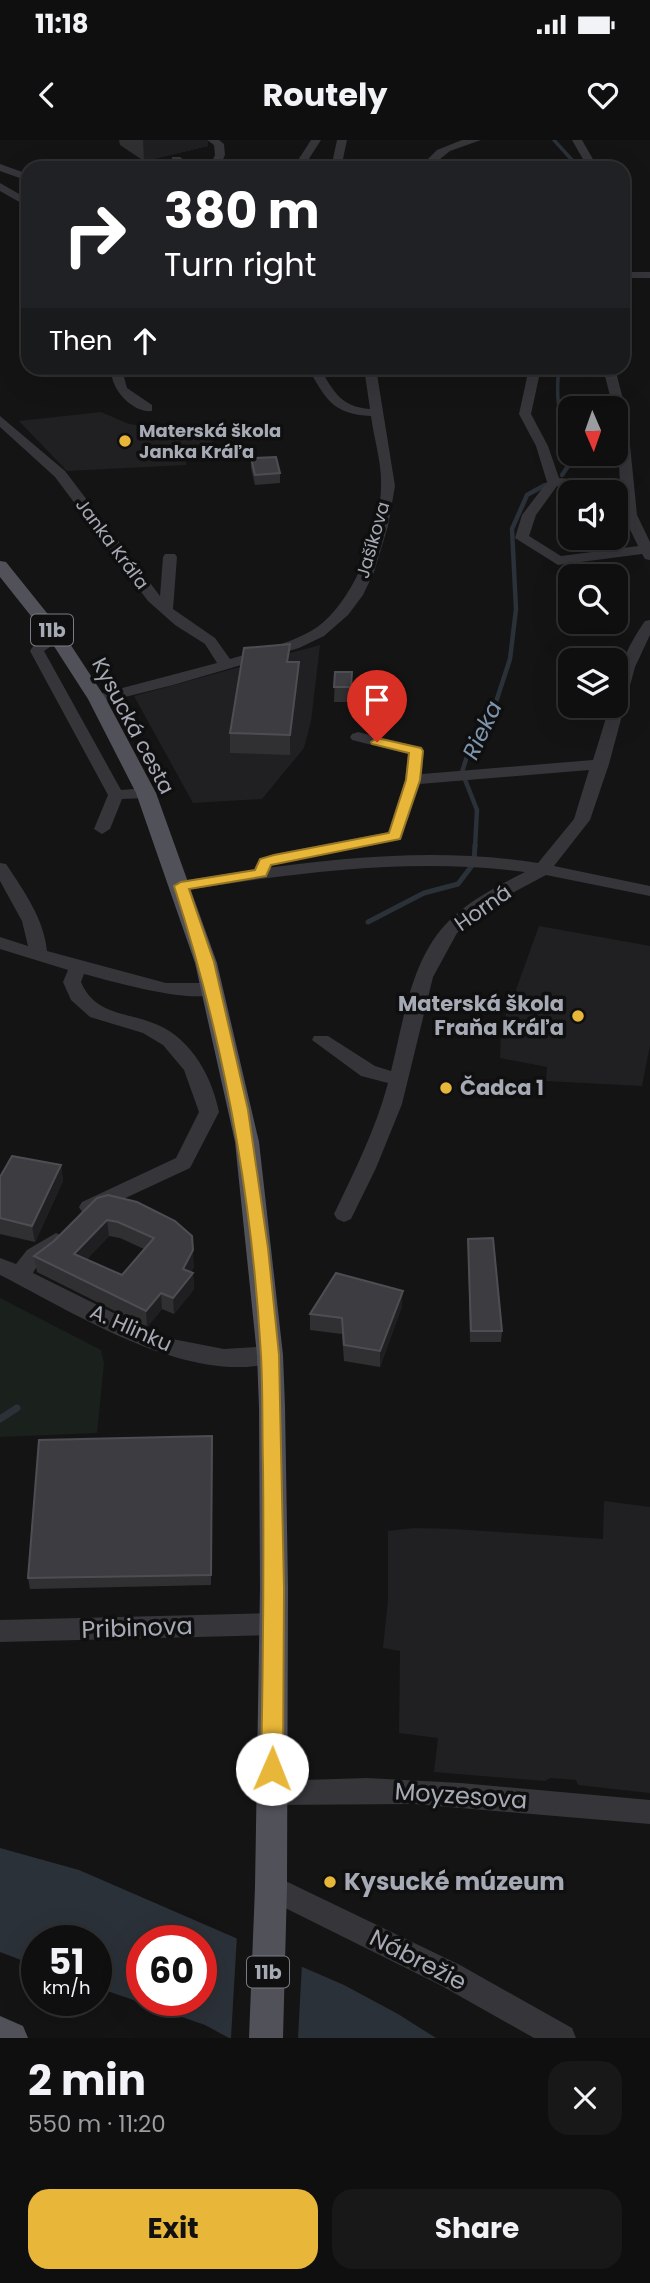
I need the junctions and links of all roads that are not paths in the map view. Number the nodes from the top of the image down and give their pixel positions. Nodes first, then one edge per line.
1 (212, 140) edge
2 (316, 140) edge
3 (342, 140) edge
4 (476, 140) edge
5 (577, 140) edge
6 (176, 159) dead end
7 (179, 161) edge
8 (217, 161) edge
9 (302, 161) edge
10 (338, 161) edge
11 (429, 161) edge
12 (589, 161) edge
13 (0, 167) edge
14 (21, 175) edge
15 (0, 186) edge
16 (21, 200) edge
17 (630, 275) edge
18 (650, 275) edge
19 (119, 375) edge
20 (318, 375) edge
21 (371, 375) edge
22 (533, 375) edge
23 (611, 375) edge
24 (148, 408) dead end
25 (351, 412) junction
26 (378, 413) junction
27 (0, 420) edge
28 (380, 429) junction
29 (626, 480) edge
30 (554, 482) junction
31 (558, 482) edge
32 (628, 497) edge
33 (648, 553) edge
34 (170, 557) dead end
35 (0, 566) edge
36 (166, 611) junction
37 (650, 624) edge
38 (57, 637) junction
39 (226, 665) junction
40 (97, 699) junction
41 (358, 737) dead end
42 (601, 764) junction
43 (413, 780) junction
44 (146, 793) junction
45 (116, 795) junction
46 (102, 830) dead end
47 (542, 870) junction
48 (261, 873) junction
49 (2, 874) edge
50 (181, 886) junction
51 (650, 891) edge
52 (0, 943) edge
53 (38, 956) junction
54 (78, 967) junction
55 (213, 989) junction
56 (321, 1040) dead end
57 (399, 1080) junction
58 (344, 1214) dead end
59 (0, 1266) edge
60 (22, 1276) junction
61 (270, 1355) junction
62 (274, 1624) junction
63 (0, 1631) edge
64 (272, 1794) junction
65 (650, 1812) edge
66 (271, 1897) junction
67 (0, 2033) edge
68 (11, 2038) edge
69 (265, 2038) edge
70 (562, 2038) edge

1 - 8 street
2 - 9 street
3 - 10 street
4 - 11 street
5 - 12 street
6 - 7 street
13 - 14 street
15 - 16 street
17 - 18 street
19 - 24 street
20 - 25 street
21 - 26 street, Jašíkova
22 - 30 street
23 - 29 street
25 - 26 street
25 - 28 street
26 - 28 street, Jašíkova
27 - 36 street, Janka Kráľa
28 - 39 street, Jašíkova
30 - 31 street
30 - 33 street
32 - 33 street
34 - 36 street
35 - 38 main road, Kysucká cesta / 11b
36 - 39 street, Janka Kráľa
37 - 42 street, Horná
38 - 40 main road, Kysucká cesta / 11b
38 - 45 street
39 - 40 street, Jašíkova
40 - 44 main road, Kysucká cesta / 11b
41 - 43 street
42 - 43 street
42 - 47 street, Horná
43 - 48 street
44 - 45 street
44 - 50 main road, Kysucká cesta / 11b
45 - 46 street
47 - 48 street
47 - 51 street
47 - 57 street, Horná
48 - 50 street
49 - 53 street
50 - 55 main road, 11b
52 - 53 street
53 - 54 street
54 - 55 street
54 - 60 street
55 - 61 main road, 11b
56 - 57 street
57 - 58 street, Horná
59 - 60 street, A. Hlinku
60 - 61 street, A. Hlinku
61 - 62 main road, 11b
62 - 63 street, Pribinova
62 - 64 main road, 11b
64 - 65 street, Moyzesova
64 - 66 main road, 11b
66 - 69 main road, 11b
66 - 70 street, Nábrežie
67 - 68 main road

